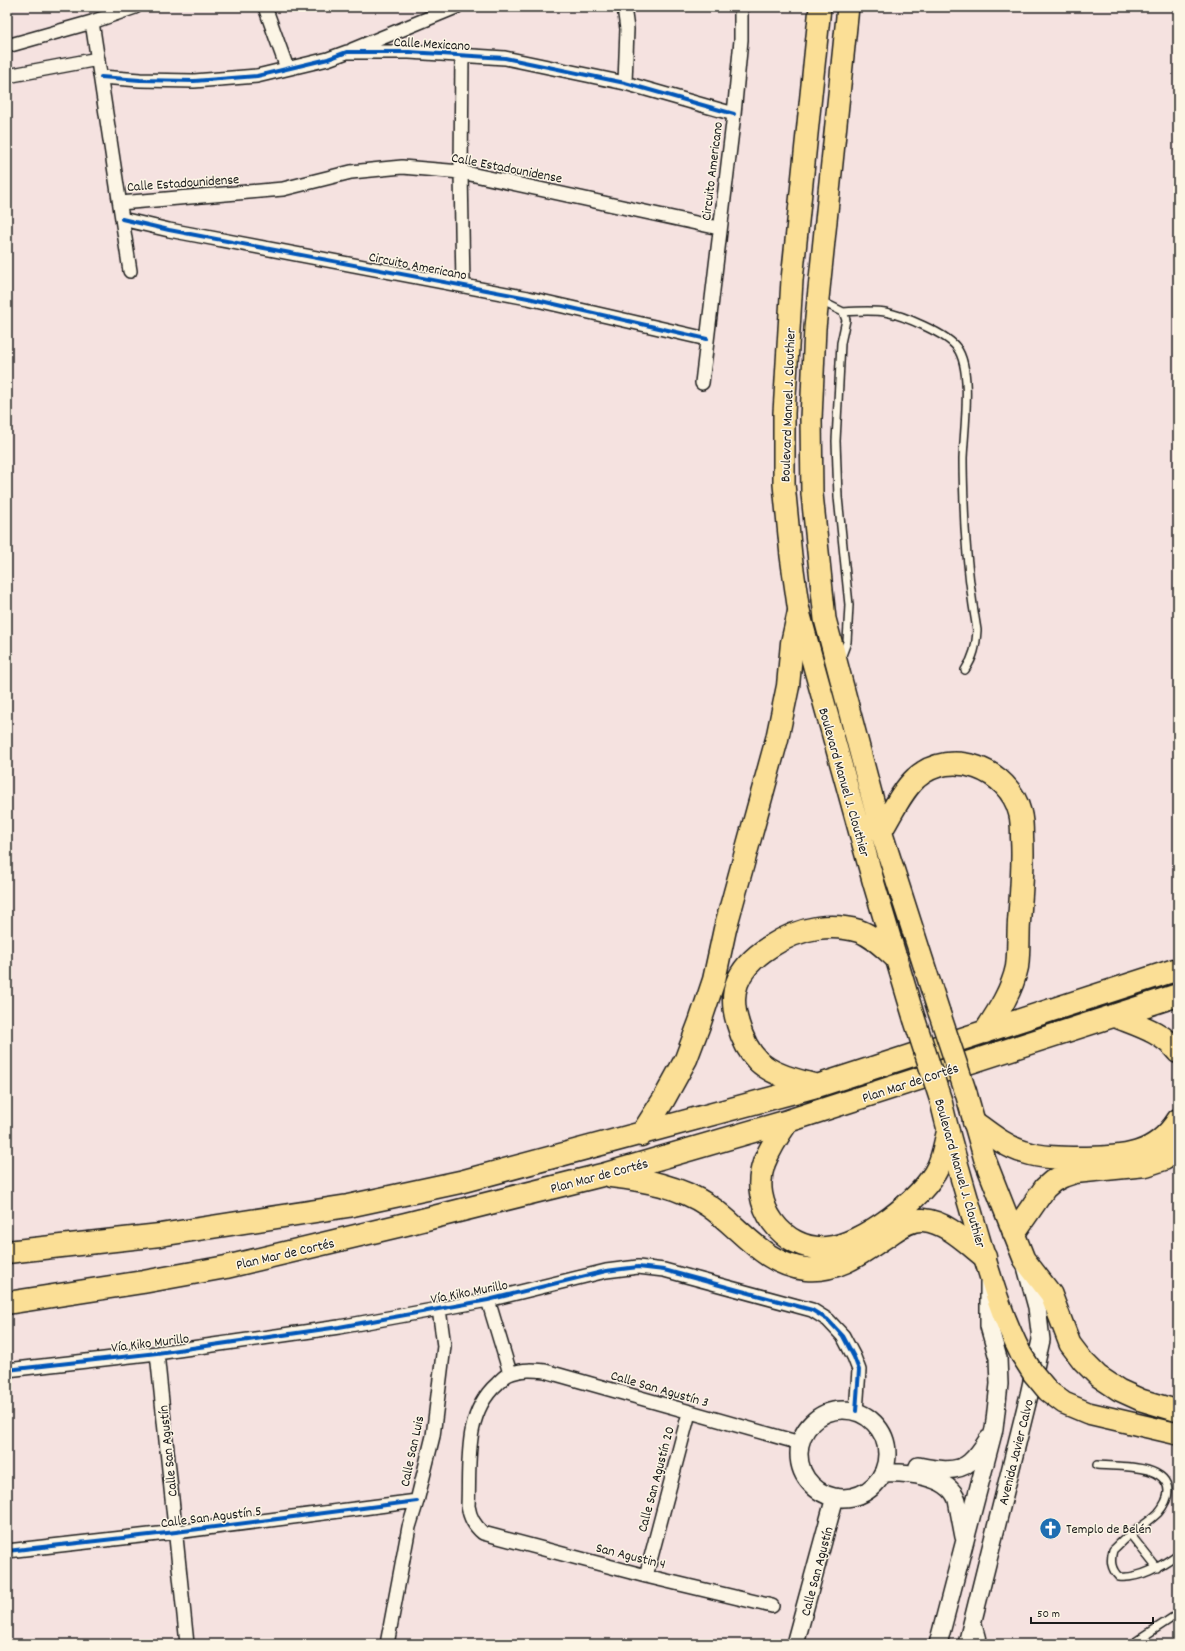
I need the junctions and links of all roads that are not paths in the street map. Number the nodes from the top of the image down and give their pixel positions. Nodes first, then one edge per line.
1 (135, 7) edge
2 (265, 7) edge
3 (456, 7) edge
4 (624, 7) edge
5 (741, 7) edge
6 (820, 7) edge
7 (848, 7) edge
8 (92, 22) junction
9 (7, 46) edge
10 (346, 52) junction
11 (462, 56) junction
12 (98, 59) junction
13 (287, 68) junction
14 (7, 76) edge
15 (101, 77) junction
16 (625, 83) junction
17 (734, 114) junction
18 (461, 172) junction
19 (120, 203) junction
20 (122, 219) junction
21 (719, 228) junction
22 (130, 271) dead end
23 (464, 285) junction
24 (818, 299) junction
25 (843, 312) junction
26 (708, 339) junction
27 (702, 384) dead end
28 (799, 612) junction
29 (838, 668) junction
30 (965, 670) dead end
31 (881, 831) junction
32 (896, 958) junction
33 (1178, 969) edge
34 (1178, 995) edge
35 (1115, 1016) junction
36 (985, 1032) junction
37 (1178, 1052) edge
38 (816, 1086) junction
39 (1178, 1120) edge
40 (788, 1121) junction
41 (974, 1122) junction
42 (948, 1132) junction
43 (641, 1134) junction
44 (1178, 1150) edge
45 (602, 1175) junction
46 (1014, 1233) junction
47 (7, 1252) edge
48 (1024, 1259) junction
49 (987, 1266) junction
50 (488, 1300) junction
51 (7, 1303) edge
52 (439, 1309) junction
53 (157, 1353) junction
54 (7, 1370) edge
55 (510, 1373) junction
56 (1178, 1411) edge
57 (856, 1412) junction
58 (690, 1413) junction
59 (994, 1429) junction
60 (1178, 1434) edge
61 (800, 1443) junction
62 (885, 1465) junction
63 (1097, 1465) dead end
64 (835, 1497) junction
65 (417, 1501) junction
66 (176, 1532) junction
67 (1130, 1534) junction
68 (965, 1542) junction
69 (7, 1551) edge
70 (1178, 1554) edge
71 (1157, 1568) junction
72 (646, 1576) junction
73 (772, 1606) dead end
74 (1178, 1614) edge
75 (973, 1618) junction
76 (187, 1644) edge
77 (387, 1644) edge
78 (795, 1644) edge
79 (938, 1644) edge
80 (967, 1644) edge
81 (980, 1644) edge
82 (1132, 1644) edge

1 - 8 street
2 - 13 street
3 - 10 street, Calle Mexicano
4 - 16 street
5 - 17 street, Circuito Americano
6 - 28 main road, Boulevard Manuel J. Clouthier
7 - 24 main road, Boulevard Manuel J. Clouthier
8 - 9 street
8 - 12 street
10 - 11 street, Calle Mexicano
10 - 13 street, Calle Mexicano
11 - 16 street, Calle Mexicano
11 - 18 street
12 - 14 street
12 - 15 street
13 - 15 street, Calle Mexicano
15 - 19 street
16 - 17 street, Calle Mexicano
17 - 21 street, Circuito Americano
18 - 19 street, Calle Estadounidense
18 - 21 street, Calle Estadounidense
18 - 23 street
19 - 20 street
20 - 22 street
20 - 23 street, Circuito Americano
21 - 26 street, Circuito Americano
23 - 26 street, Circuito Americano
24 - 25 lane
24 - 29 main road, Boulevard Manuel J. Clouthier
25 - 29 lane
25 - 30 lane
26 - 27 street, Circuito Americano
28 - 32 main road, Boulevard Manuel J. Clouthier
28 - 43 highway
29 - 31 main road, Boulevard Manuel J. Clouthier
31 - 36 highway
31 - 41 main road, Boulevard Manuel J. Clouthier, bridge
32 - 38 highway
32 - 42 main road, Boulevard Manuel J. Clouthier, bridge
33 - 36 highway, Plan Mar de Cortés
34 - 35 highway, Plan Mar de Cortés
35 - 37 highway
35 - 40 highway, Plan Mar de Cortés
36 - 38 highway, Plan Mar de Cortés
38 - 43 highway, Plan Mar de Cortés
39 - 41 highway
40 - 42 highway
40 - 45 highway, Plan Mar de Cortés
41 - 46 main road, Boulevard Manuel J. Clouthier
42 - 49 main road, Boulevard Manuel J. Clouthier
43 - 47 highway, Plan Mar de Cortés
44 - 46 highway
45 - 49 highway
45 - 51 highway, Plan Mar de Cortés
46 - 48 main road, Boulevard Manuel J. Clouthier
48 - 56 main road, Boulevard Manuel J. Clouthier
48 - 75 street, Avenida Javier Calvo
49 - 59 street, Avenida Javier Calvo
49 - 60 main road, Boulevard Manuel J. Clouthier, bridge
50 - 52 street, Vía Kiko Murillo
50 - 55 street
50 - 57 street, Vía Kiko Murillo
52 - 53 street, Vía Kiko Murillo
52 - 65 street, Calle San Luis
53 - 54 street, Vía Kiko Murillo
53 - 66 street, Calle San Agustín
55 - 58 street, Calle San Agustín 3
55 - 72 street, San Agustin 4
57 - 61 street
57 - 62 street
58 - 61 street, Calle San Agustín 3
58 - 72 street, Calle San Agustín 20
59 - 62 street
59 - 68 street, Avenida Javier Calvo
61 - 64 street
62 - 64 street
62 - 68 street
63 - 67 lane
64 - 78 street, Calle San Agustín
65 - 66 street, Calle San Agustín 5
65 - 77 street, Calle San Luis
66 - 69 street, Calle San Agustín 5
66 - 76 street, Calle San Agustín
67 - 71 lane
67 - 71 lane
68 - 79 street, Avenida Javier Calvo
70 - 71 lane
72 - 73 street, San Agustin 4
74 - 82 lane
75 - 80 street, Avenida Javier Calvo
75 - 81 street

